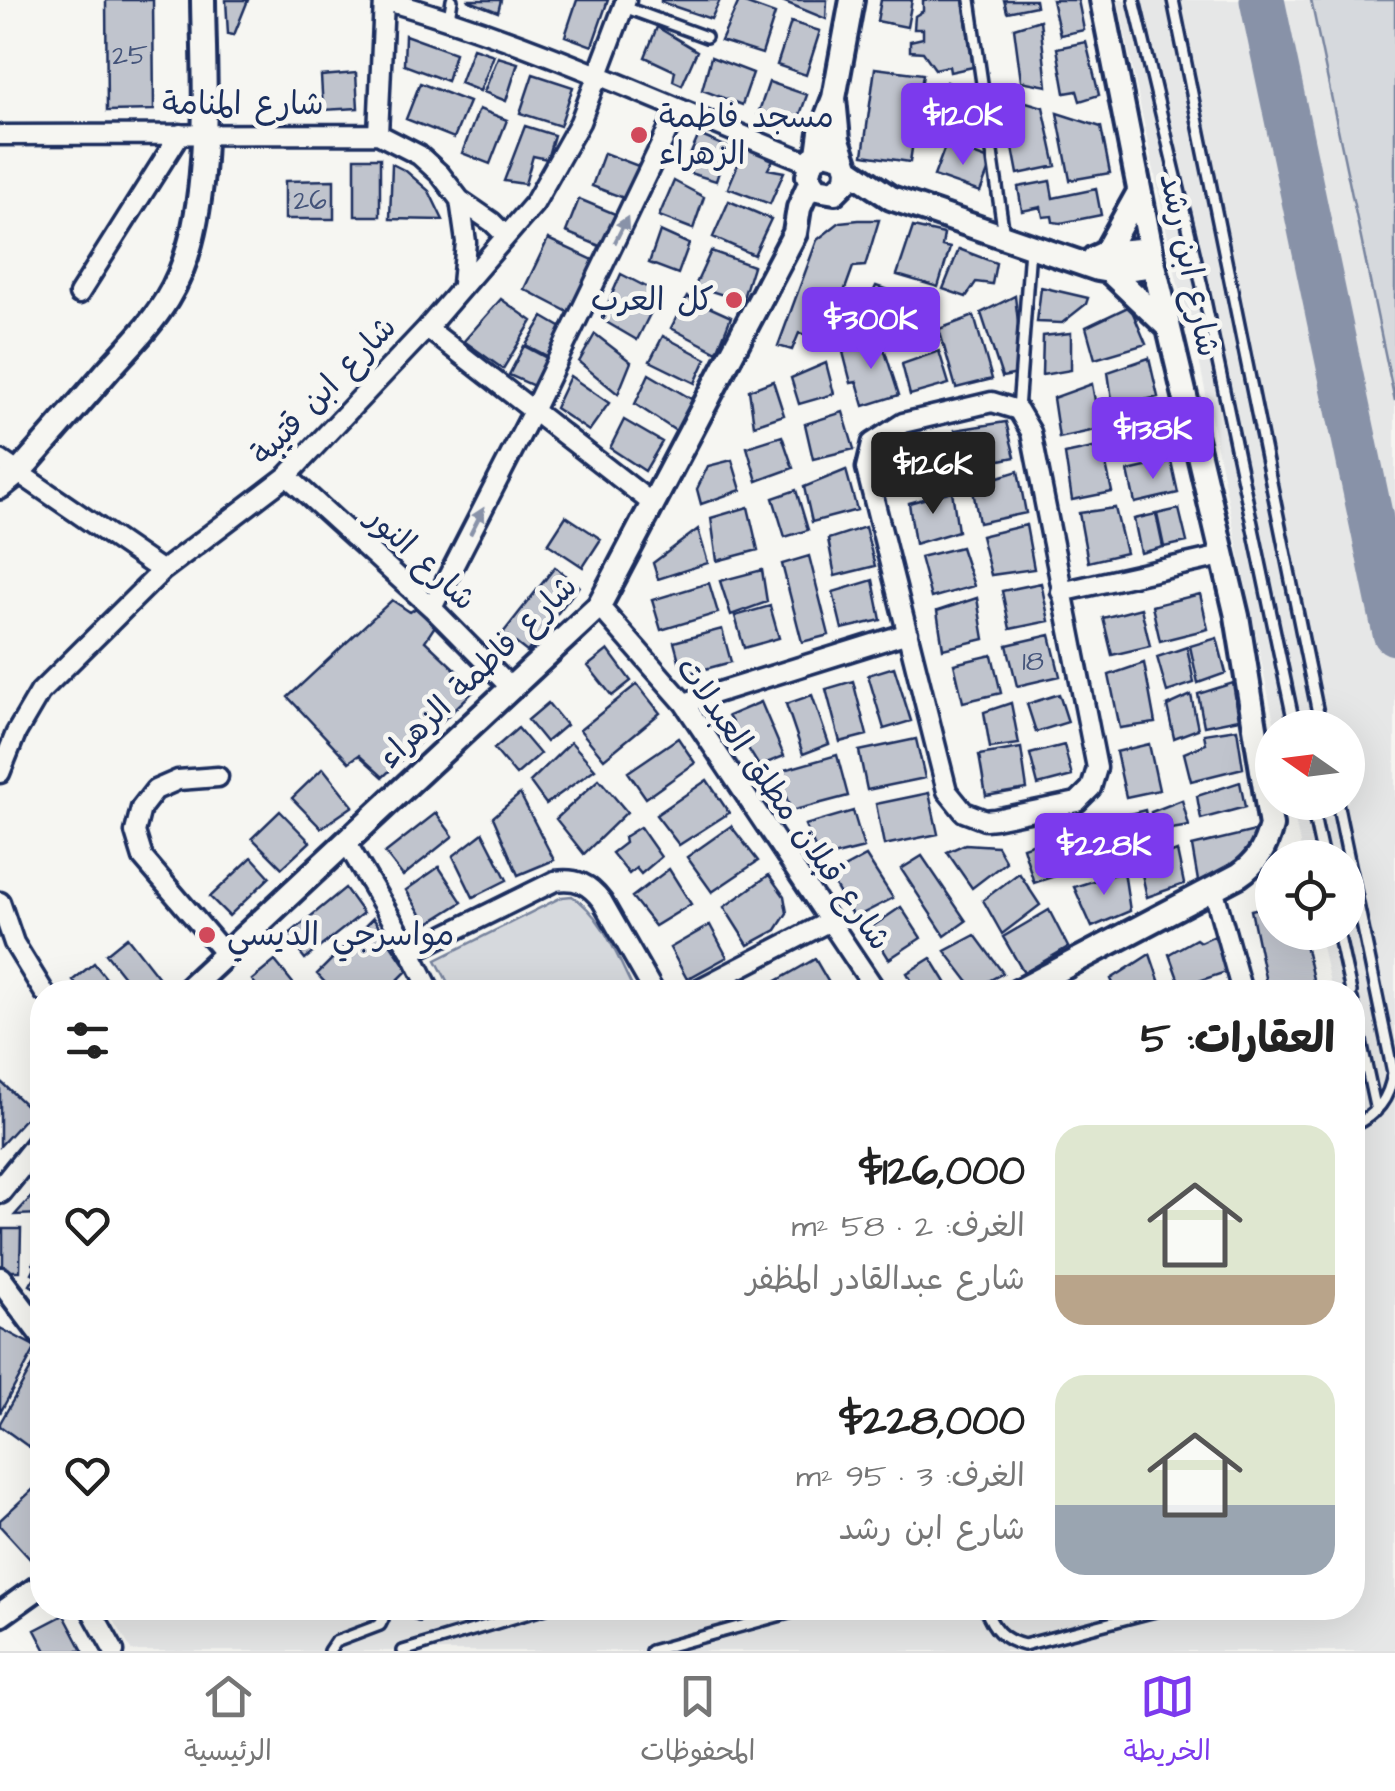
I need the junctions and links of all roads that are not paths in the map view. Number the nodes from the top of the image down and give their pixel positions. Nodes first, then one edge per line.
1 (203, 0) edge
2 (376, 0) edge
3 (384, 0) edge
4 (852, 0) edge
5 (970, 0) edge
6 (1102, 0) edge
7 (1134, 0) edge
8 (1174, 0) edge
9 (625, 4) edge
10 (450, 9) edge
11 (706, 37) dead end
12 (601, 74) junction
13 (678, 109) junction
14 (180, 134) junction
15 (204, 134) junction
16 (378, 134) junction
17 (0, 136) edge
18 (829, 172) junction
19 (1138, 192) junction
20 (460, 200) junction
21 (506, 236) junction
22 (1005, 238) junction
23 (1030, 244) junction
24 (1152, 257) junction
25 (1101, 262) junction
26 (462, 285) junction
27 (79, 294) dead end
28 (427, 328) junction
29 (1168, 328) junction
30 (1018, 410) junction
31 (532, 413) junction
32 (6, 473) edge
33 (287, 476) junction
34 (653, 504) junction
35 (1222, 556) junction
36 (162, 570) junction
37 (1061, 592) junction
38 (599, 606) junction
39 (432, 608) junction
40 (908, 633) junction
41 (512, 689) junction
42 (684, 703) junction
43 (1291, 710) edge
44 (1318, 710) edge
45 (0, 773) edge
46 (218, 778) dead end
47 (1341, 820) edge
48 (346, 842) junction
49 (1214, 891) junction
50 (0, 902) edge
51 (828, 922) junction
52 (1342, 950) edge
53 (412, 952) junction
54 (226, 955) junction
55 (37, 980) edge
56 (198, 980) edge
57 (425, 980) edge
58 (647, 980) edge
59 (716, 980) edge
60 (869, 980) edge
61 (1040, 980) edge
62 (1239, 980) edge
63 (1348, 980) edge
64 (1365, 1058) edge
65 (1376, 1111) junction
66 (1365, 1118) edge
67 (30, 1154) edge
68 (0, 1190) edge
69 (0, 1279) edge
70 (30, 1319) edge
71 (30, 1593) edge
72 (0, 1615) edge
73 (97, 1620) edge
74 (382, 1620) edge
75 (506, 1620) edge
76 (764, 1620) edge
77 (991, 1620) edge
78 (1120, 1620) edge
79 (114, 1651) edge
80 (329, 1651) edge
81 (404, 1651) edge
82 (651, 1651) edge

1 - 15 street
2 - 3 lane
3 - 10 street
3 - 16 street
4 - 18 street, شارع فاطمة الزهراء
5 - 22 lane
6 - 19 street, شارع ابن رشد
7 - 43 lane
8 - 44 lane
9 - 11 lane
9 - 12 street, شارع ابن قتيبة
10 - 12 street
12 - 13 street
12 - 21 street, شارع ابن قتيبة
13 - 18 street
31 -> 13 street
14 - 15 street, شارع المنامة
14 - 17 street, شارع المنامة
14 - 27 street
15 - 16 street, شارع المنامة
15 - 32 street
16 - 20 street, شارع المنامة
18 - 22 street
18 - 34 street, شارع فاطمة الزهراء
19 - 24 street, شارع ابن رشد
19 - 25 street
20 - 21 street, شارع المنامة
20 - 26 street
21 - 26 street, شارع ابن قتيبة
22 - 23 street
23 - 25 street
23 - 30 lane
24 - 25 street
24 - 29 street, شارع ابن رشد
25 - 29 street
26 - 28 street, شارع ابن قتيبة
28 - 31 street
28 - 33 street, شارع ابن قتيبة
29 - 35 street, شارع ابن رشد
30 - 37 street
30 - 40 street
31 - 34 street
39 -> 31 street
32 - 36 street
33 - 36 street, شارع ابن قتيبة
33 - 39 street, شارع النور
34 - 38 street, شارع فاطمة الزهراء
35 - 37 street
35 - 49 street, شارع ابن رشد
36 - 45 street, شارع ابن قتيبة
37 - 40 street
38 - 41 street, شارع فاطمة الزهراء
38 - 42 street, شارع قبلان مطلق العبدلات
39 - 41 street, شارع النور
40 - 42 street
41 - 48 street, شارع فاطمة الزهراء
42 - 51 street, شارع قبلان مطلق العبدلات
46 - 54 street
47 - 65 lane
48 - 53 street
48 - 54 street, شارع فاطمة الزهراء
49 - 61 street, شارع ابن رشد
49 - 62 street
50 - 55 street
51 - 59 street
51 - 60 street, شارع قبلان مطلق العبدلات
52 - 63 lane
53 - 57 street
53 - 58 street
54 - 56 street, شارع فاطمة الزهراء
64 - 65 lane
65 - 66 lane
67 - 68 street
69 - 70 street
71 - 72 street
73 - 79 street
74 - 80 lane
75 - 81 lane
76 - 82 lane
77 - 78 lane

